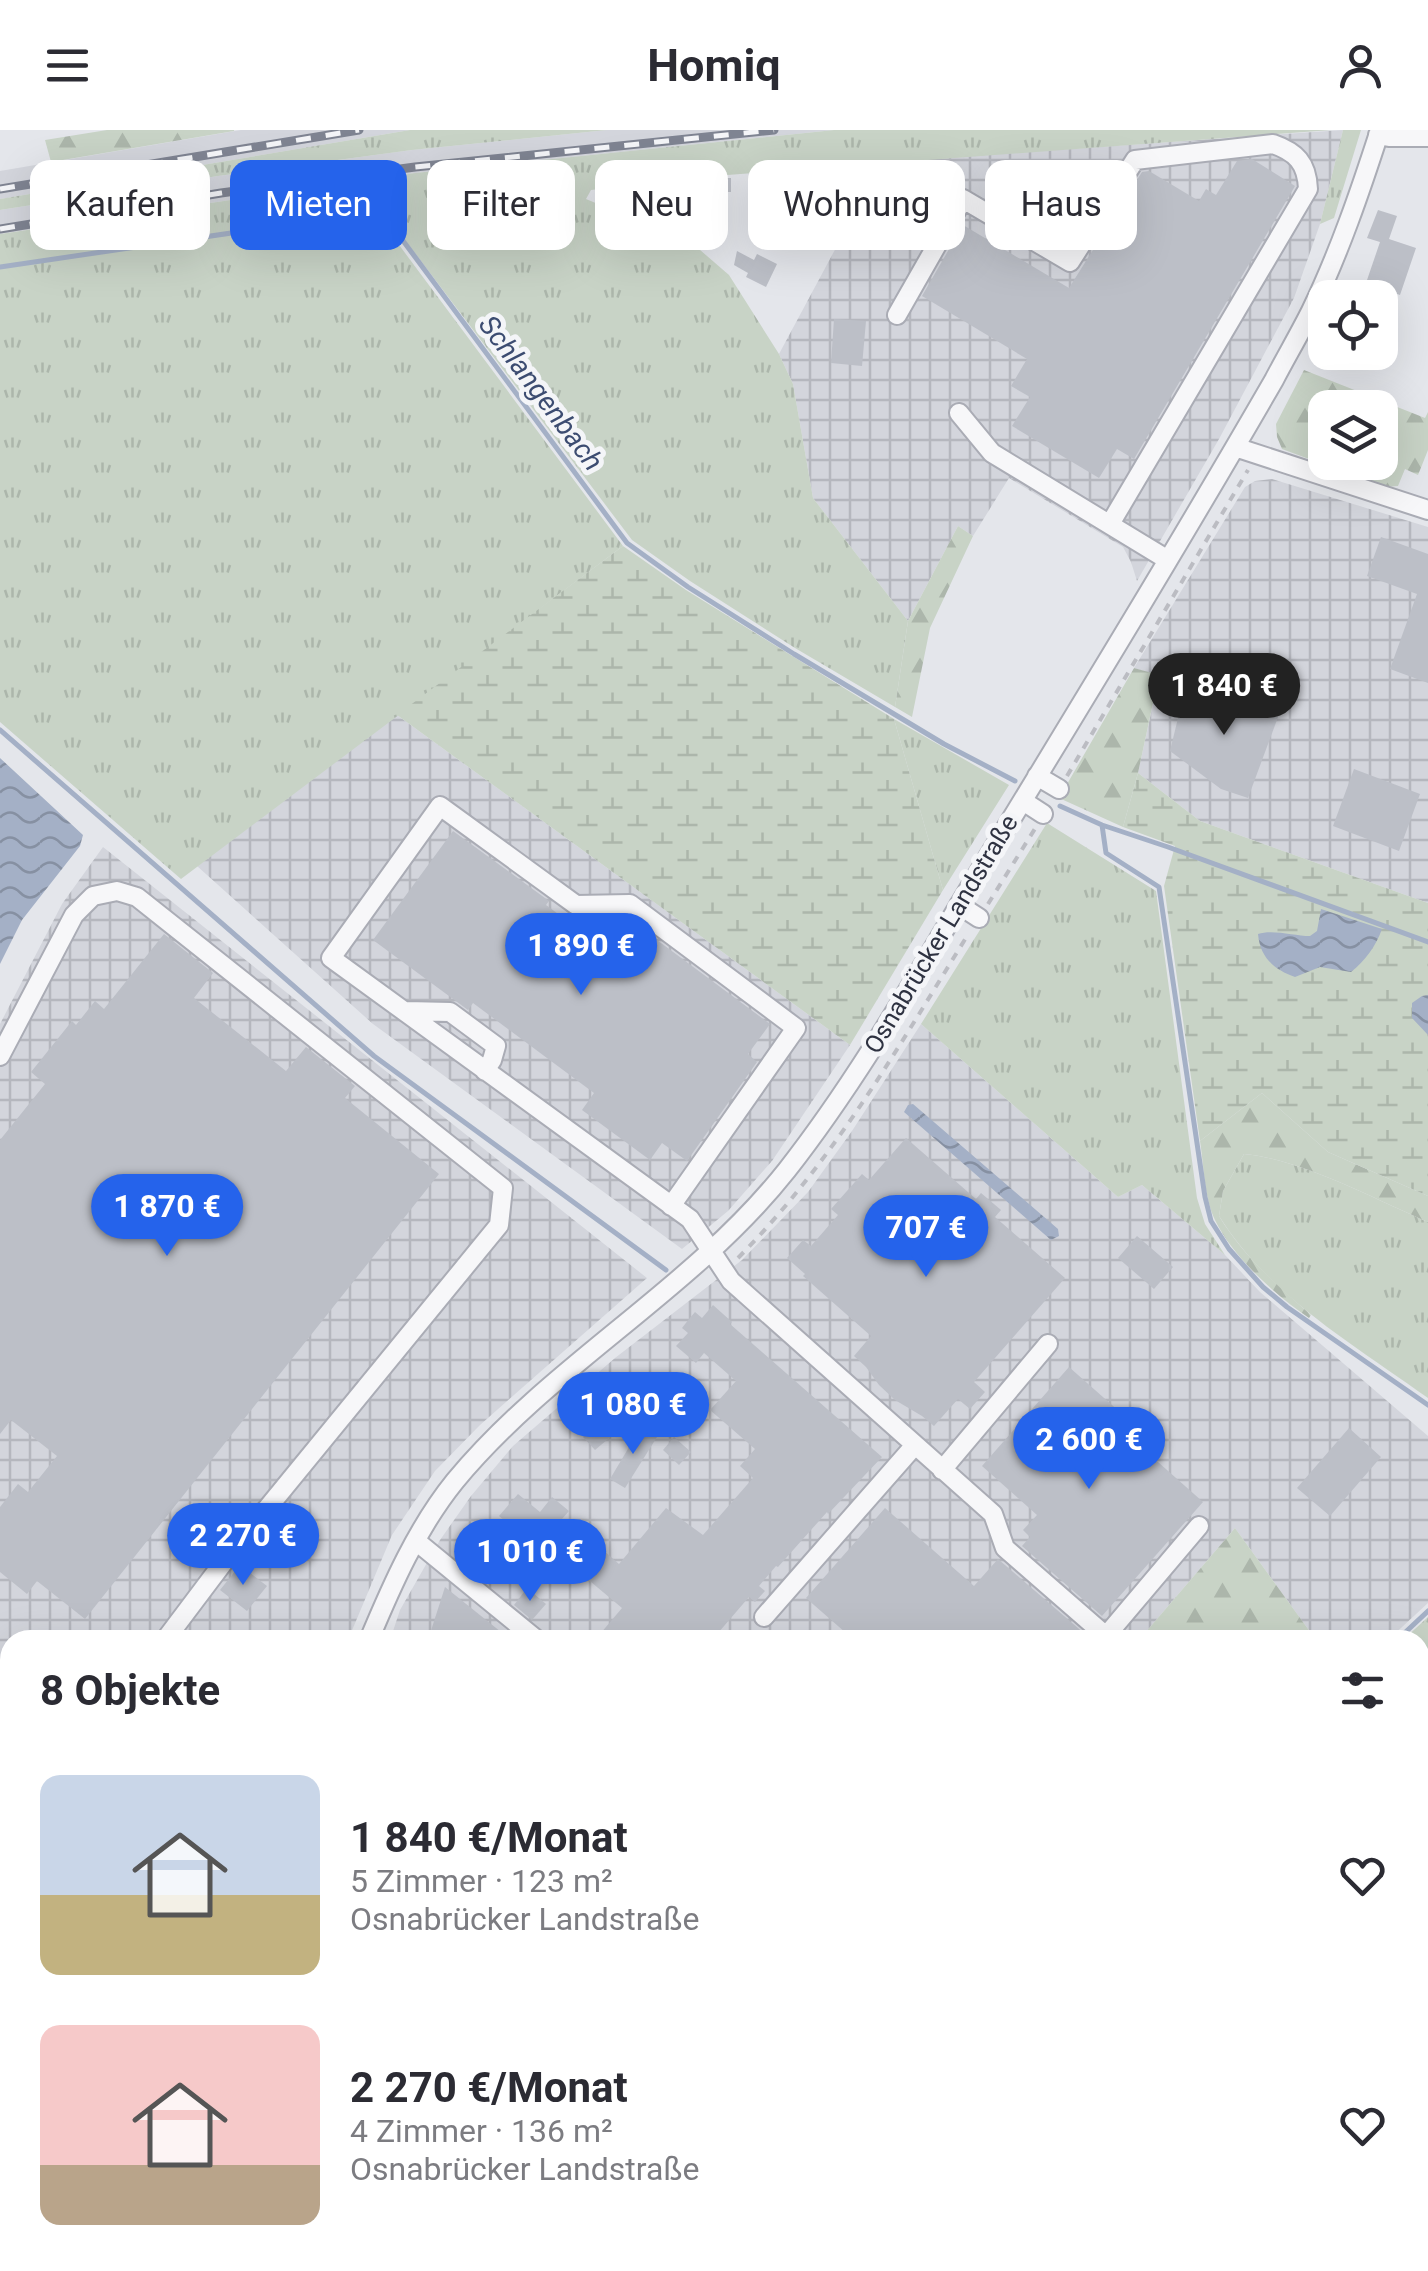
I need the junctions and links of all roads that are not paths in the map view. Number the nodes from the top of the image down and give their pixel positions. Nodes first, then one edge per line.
1 (1379, 132) edge
2 (1428, 137) edge
3 (897, 315) dead end
4 (959, 413) dead end
5 (1235, 447) junction
6 (1428, 510) edge
7 (1110, 524) junction
8 (1168, 560) junction
9 (1037, 776) junction
10 (1059, 790) dead end
11 (1022, 801) junction
12 (1044, 814) dead end
13 (959, 905) junction
14 (979, 918) dead end
15 (404, 1011) junction
16 (0, 1056) edge
17 (485, 1071) junction
18 (671, 1206) junction
19 (712, 1252) junction
20 (1048, 1344) dead end
21 (915, 1446) junction
22 (942, 1470) junction
23 (1199, 1526) dead end
24 (416, 1541) junction
25 (764, 1616) dead end
26 (173, 1630) edge
27 (373, 1630) edge
28 (525, 1630) edge
29 (1099, 1630) edge
30 (1111, 1630) edge

1 - 2 street
1 - 5 street, Osnabrücker Landstraße
3 - 7 street
4 - 7 street
5 - 6 street
5 - 8 street, Osnabrücker Landstraße
7 - 8 street
8 - 9 street, Osnabrücker Landstraße
9 - 10 street
9 - 11 street, Osnabrücker Landstraße
11 - 12 street
11 - 13 street, Osnabrücker Landstraße
13 - 14 street
13 - 19 street, Osnabrücker Landstraße
15 - 17 street
15 - 17 street
15 - 18 street
16 - 26 street
17 - 18 street
18 - 19 street
19 - 21 street
19 - 24 street, Osnabrücker Landstraße
20 - 22 street
21 - 22 street
21 - 25 street
22 - 29 street
23 - 30 street
24 - 27 street, Osnabrücker Landstraße
24 - 28 street

